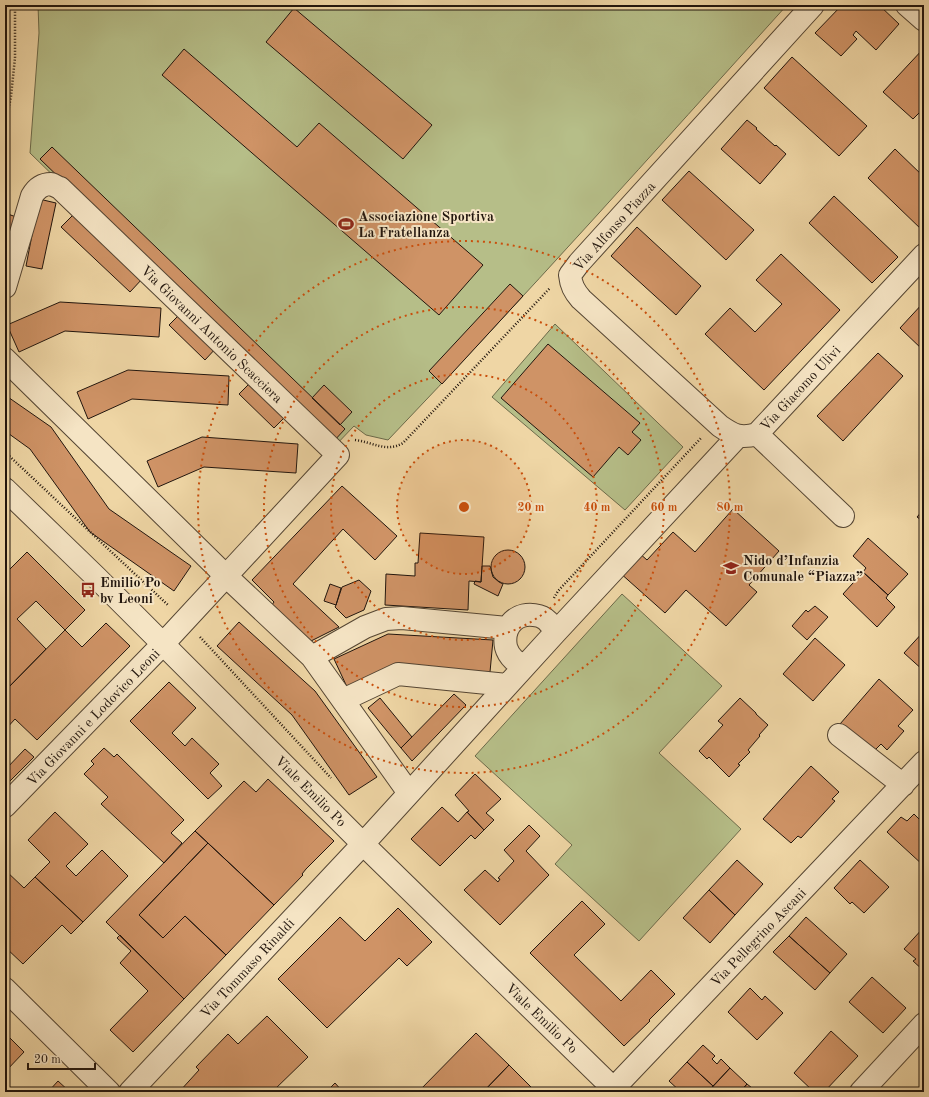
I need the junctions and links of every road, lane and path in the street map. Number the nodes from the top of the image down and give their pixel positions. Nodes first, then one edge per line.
1 (16, 5) edge
2 (813, 5) edge
3 (908, 5) edge
4 (924, 20) edge
5 (5, 129) edge
6 (924, 255) edge
7 (570, 275) junction
8 (5, 287) edge
9 (5, 359) edge
10 (716, 422) junction
11 (748, 435) junction
12 (338, 455) junction
13 (5, 489) edge
14 (843, 516) dead end
15 (226, 576) junction
16 (549, 625) junction
17 (507, 628) junction
18 (163, 644) junction
19 (312, 657) junction
20 (525, 666) junction
21 (507, 685) junction
22 (343, 700) junction
23 (839, 735) dead end
24 (924, 762) edge
25 (902, 785) junction
26 (409, 793) junction
27 (5, 806) edge
28 (363, 844) junction
29 (5, 989) edge
30 (924, 1024) edge
31 (616, 1090) edge
32 (109, 1092) edge
33 (130, 1092) edge
34 (861, 1092) edge

1 - 5 path
2 - 7 street, Via Alfonso Piazza
3 - 4 street
6 - 11 street, Via Giacomo Ulivi
7 - 10 street, Via Alfonso Piazza
7 - 12 path
8 - 12 street, Via Giovanni Antonio Scacciera
9 - 15 street
10 - 11 street, Via Alfonso Piazza
10 - 16 path
11 - 14 street, Via Giacomo Ulivi
11 - 16 street
12 - 15 street
13 - 18 street, Viale Emilio Po
15 - 18 street
15 - 19 street
16 - 17 street
16 - 20 street
17 - 19 street
17 - 20 street
18 - 27 street, Via Giovanni e Lodovico Leoni
18 - 28 street, Viale Emilio Po
19 - 22 street
20 - 21 street
21 - 22 street
21 - 26 street
22 - 26 street
23 - 25 street
24 - 25 street, Via Pellegrino Ascani
25 - 31 street, Via Pellegrino Ascani
26 - 28 street
28 - 31 street, Viale Emilio Po
28 - 33 street, Via Tommaso Rinaldi
29 - 32 street
30 - 34 street

